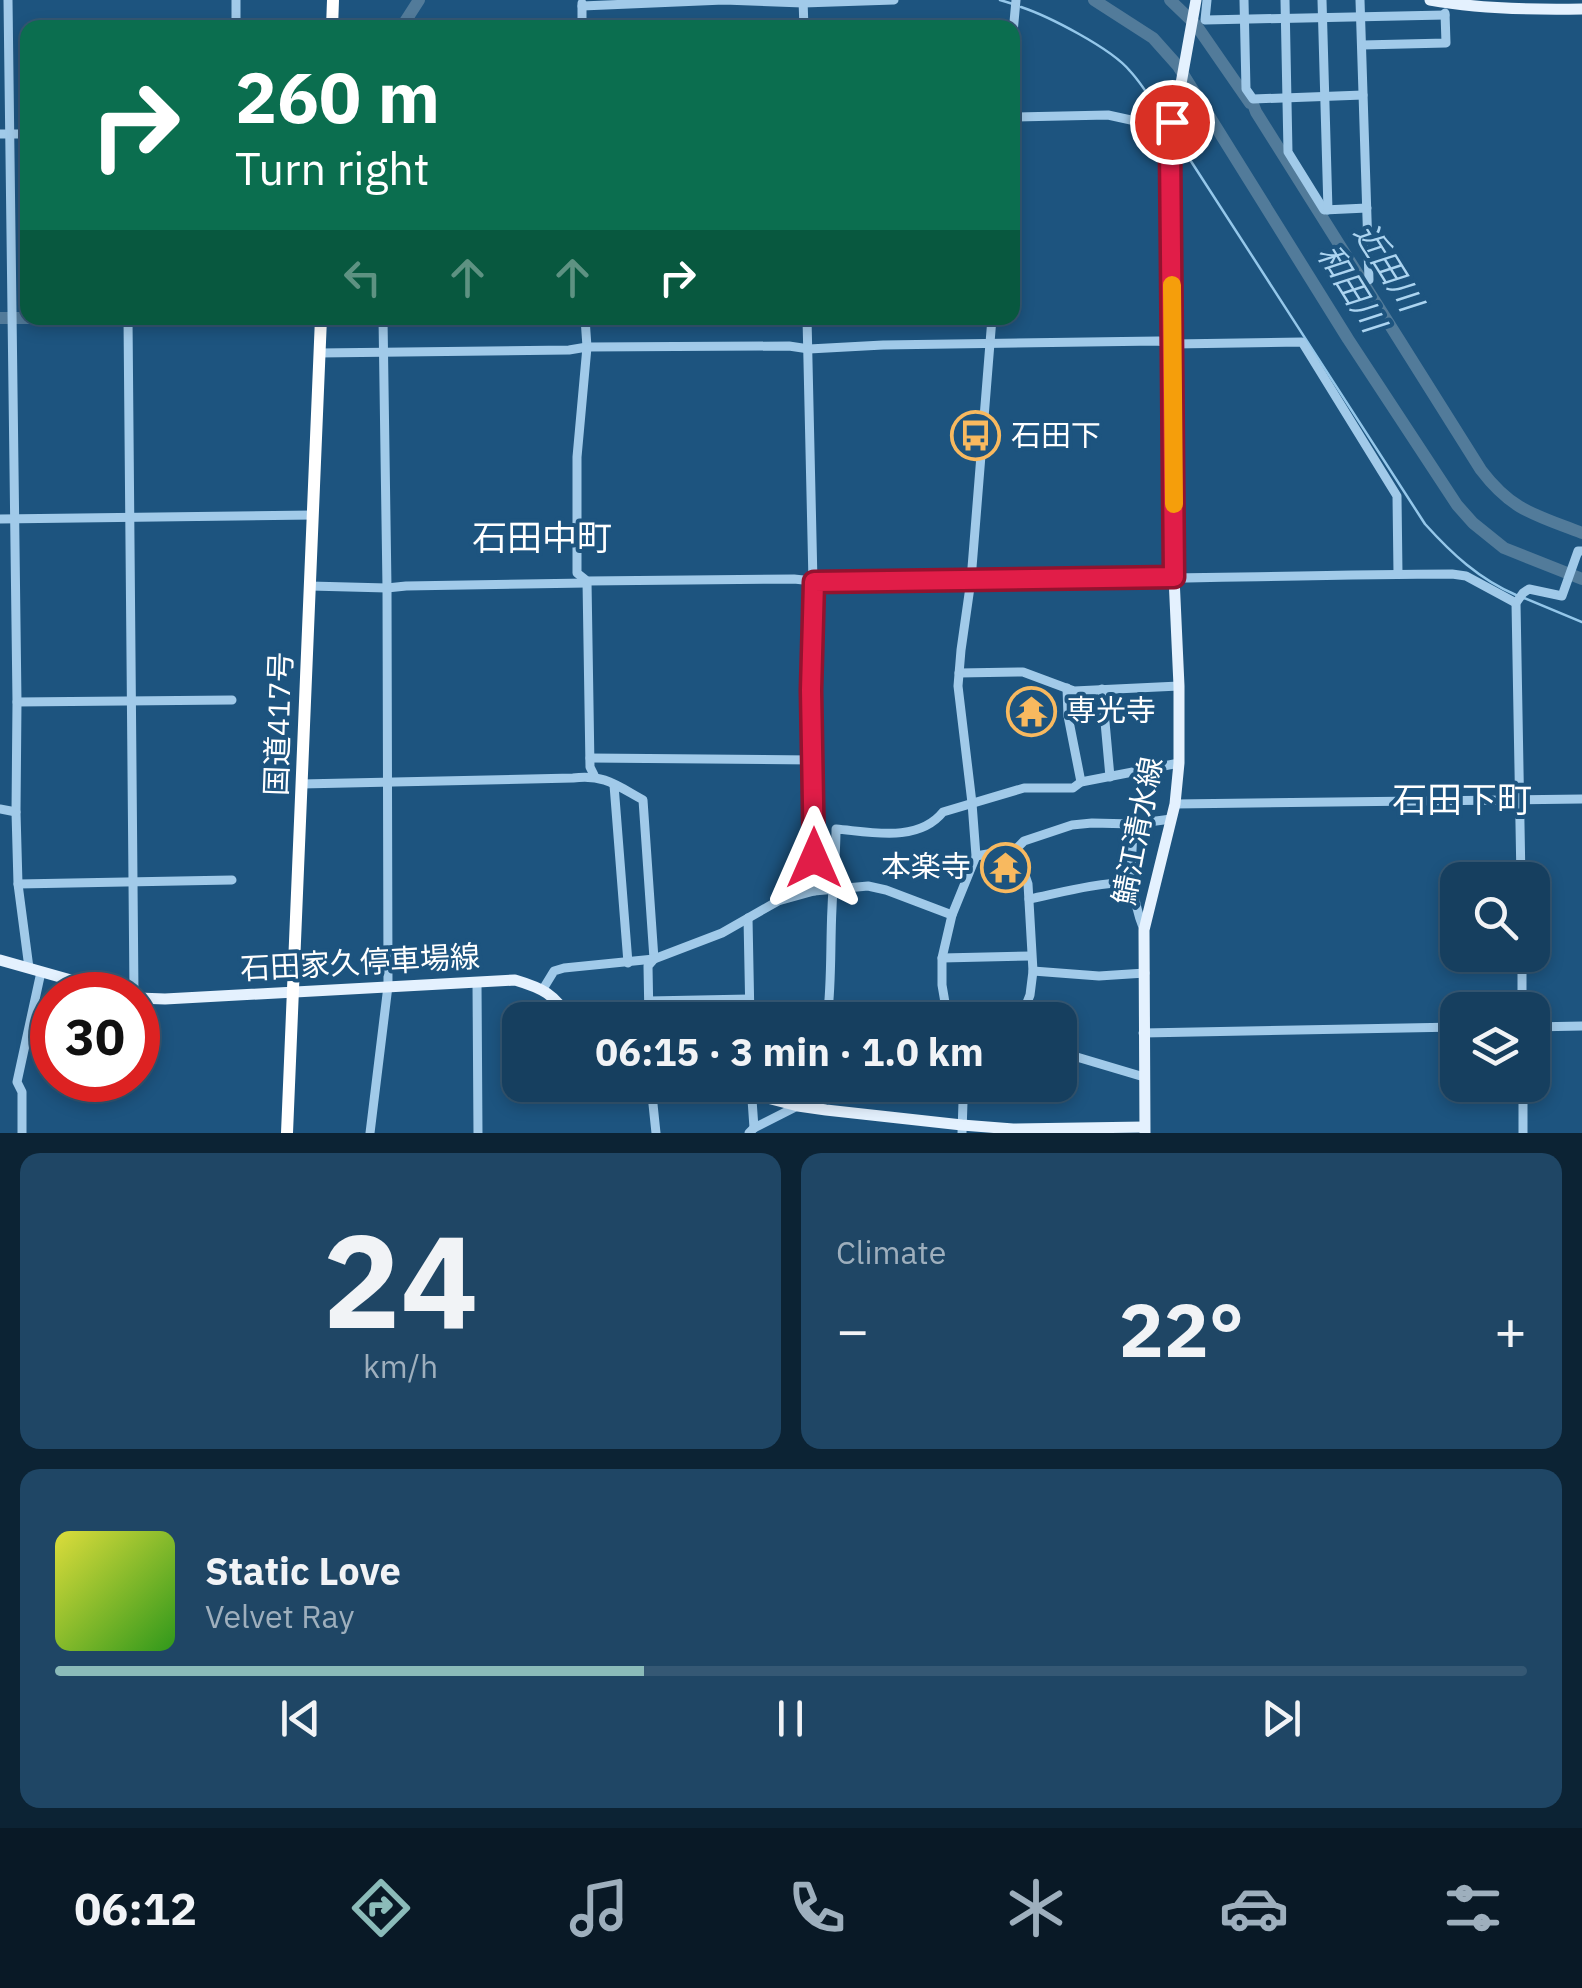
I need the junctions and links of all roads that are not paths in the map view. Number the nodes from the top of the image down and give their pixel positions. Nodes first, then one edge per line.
1 (8, 0) edge
2 (894, 0) edge
3 (1196, 0) edge
4 (1206, 0) edge
5 (1244, 0) edge
6 (1284, 0) edge
7 (1322, 0) edge
8 (1360, 0) edge
9 (1430, 0) edge
10 (803, 2) edge
11 (582, 3) edge
12 (1445, 6) edge
13 (1582, 9) edge
14 (1322, 16) junction
15 (1361, 16) junction
16 (1285, 18) junction
17 (1244, 19) junction
18 (1362, 45) junction
19 (1363, 95) junction
20 (1325, 97) junction
21 (1287, 98) junction
22 (1020, 117) edge
23 (1172, 130) junction
24 (5, 134) edge
25 (1366, 208) junction
26 (1328, 210) junction
27 (1369, 280) dead end
28 (128, 325) edge
29 (321, 325) edge
30 (383, 325) edge
31 (585, 325) edge
32 (807, 325) edge
33 (991, 325) edge
34 (1173, 344) junction
35 (990, 345) junction
36 (587, 348) junction
37 (808, 349) junction
38 (383, 352) junction
39 (320, 353) junction
40 (313, 515) junction
41 (130, 518) junction
42 (0, 519) edge
43 (14, 519) junction
44 (1580, 551) edge
45 (1398, 574) junction
46 (1174, 577) junction
47 (971, 580) junction
48 (587, 582) junction
49 (814, 582) junction
50 (310, 586) junction
51 (387, 588) junction
52 (1516, 604) junction
53 (959, 673) junction
54 (1179, 686) junction
55 (1066, 688) junction
56 (1102, 688) junction
57 (232, 700) dead end
58 (132, 701) junction
59 (17, 702) junction
60 (590, 758) junction
61 (814, 760) junction
62 (1179, 763) junction
63 (594, 776) junction
64 (1110, 776) junction
65 (386, 781) junction
66 (1081, 782) junction
67 (301, 784) junction
68 (614, 784) junction
69 (1582, 799) edge
70 (1520, 800) junction
71 (972, 804) junction
72 (1174, 804) junction
73 (0, 809) edge
74 (16, 812) junction
75 (1171, 819) junction
76 (1134, 824) junction
77 (1016, 849) junction
78 (976, 856) junction
79 (1521, 862) edge
80 (232, 880) dead end
81 (133, 882) junction
82 (1132, 882) junction
83 (18, 884) junction
84 (832, 889) junction
85 (814, 891) junction
86 (1029, 899) junction
87 (952, 915) junction
88 (748, 918) junction
89 (1144, 930) junction
90 (1031, 956) junction
91 (942, 958) junction
92 (0, 960) edge
93 (654, 960) junction
94 (628, 963) junction
95 (35, 970) junction
96 (42, 972) edge
97 (135, 972) edge
98 (1033, 972) junction
99 (1145, 973) junction
100 (477, 983) junction
101 (388, 986) junction
102 (543, 988) junction
103 (294, 991) junction
104 (160, 998) edge
105 (749, 998) junction
106 (649, 1001) joint
107 (557, 1002) edge
108 (749, 1002) edge
109 (829, 1002) edge
110 (945, 1002) edge
111 (1027, 1002) edge
112 (1550, 1026) edge
113 (1582, 1026) edge
114 (1440, 1028) edge
115 (1143, 1033) junction
116 (1077, 1057) edge
117 (1144, 1077) junction
118 (653, 1102) edge
119 (752, 1102) edge
120 (787, 1102) edge
121 (804, 1102) edge
122 (963, 1102) edge
123 (1523, 1102) edge
124 (798, 1106) junction
125 (962, 1129) edge
126 (755, 1130) edge
127 (1143, 1131) edge
128 (22, 1133) edge
129 (288, 1133) edge
130 (370, 1133) edge
131 (478, 1133) edge
132 (656, 1133) edge
133 (1523, 1133) edge

1 - 24 street
2 - 10 street
3 - 23 main road, 鯖江清水線
4 - 17 street
5 - 17 street
6 - 16 street
7 - 14 street
8 - 15 street
9 - 12 main road
10 - 11 street
12 - 13 main road
12 - 15 street
12 - 18 street
14 - 15 street
14 - 16 street
14 - 20 street
15 - 18 street
16 - 17 street
16 - 21 street
17 - 21 street
18 - 19 street
19 - 20 street
19 - 25 street
20 - 21 street
20 - 26 street
21 - 26 street
22 - 23 street
23 - 34 main road, 鯖江清水線
24 - 43 street
25 - 26 street
25 - 27 street
28 - 41 street
29 - 39 highway, 国道417号
30 - 38 street
31 - 36 street
32 - 37 street
33 - 35 street
34 - 35 street
34 - 45 street
34 - 46 main road, 鯖江清水線
35 - 37 street
35 - 47 street
36 - 37 street
36 - 38 street
36 - 48 street
37 - 49 street
38 - 39 street
38 - 51 street
39 - 40 highway, 国道417号
40 - 41 street
40 - 50 highway, 国道417号
41 - 43 street
41 - 58 street
42 - 43 street
43 - 59 street
44 - 52 street
45 - 46 street
45 - 52 street
46 - 47 street
46 - 54 main road, 鯖江清水線
47 - 49 street
47 - 53 street
48 - 49 street
48 - 51 street
48 - 60 street
49 - 61 street
50 - 51 street
50 - 67 highway, 国道417号
51 - 65 street
52 - 70 street
53 - 55 street
53 - 71 street
54 - 56 street
54 - 62 main road, 鯖江清水線
55 - 56 street
55 - 66 street
56 - 64 street
57 - 58 street
58 - 59 street
58 - 81 street
59 - 74 street
60 - 61 street
60 - 63 street
61 - 85 street
62 - 64 street
62 - 72 main road, 鯖江清水線
63 - 65 street
63 - 68 street
64 - 66 street
65 - 67 street
65 - 101 street
66 - 71 street
67 - 103 highway, 国道417号
68 - 93 street
68 - 94 street
69 - 70 street
70 - 72 street
70 - 79 street
71 - 78 street
71 - 84 street
72 - 75 main road, 鯖江清水線
73 - 74 street
74 - 83 street
75 - 76 street
75 - 89 main road, 鯖江清水線
76 - 77 street
76 - 82 street
77 - 78 street
77 - 86 street
78 - 87 street
80 - 81 street
81 - 83 street
81 - 97 street
82 - 86 street
82 - 89 street
83 - 95 street
84 - 85 street
84 - 87 street
84 - 109 street
85 - 88 street
86 - 90 street
87 - 91 street
88 - 93 street
88 - 105 street
89 - 99 main road, 鯖江清水線
90 - 91 street
90 - 98 street
91 - 110 street
92 - 95 main road
93 - 94 street
93 - 106 street
94 - 102 street
95 - 96 main road
95 - 128 street
98 - 99 street
98 - 111 street
99 - 115 main road, 鯖江清水線
100 - 101 main road, 石田家久停車場線
100 - 102 main road, 石田家久停車場線
100 - 131 street
101 - 103 main road, 石田家久停車場線
101 - 130 street
102 - 107 main road
103 - 104 main road, 石田家久停車場線
103 - 129 highway, 国道417号
105 - 106 street
105 - 108 street
112 - 113 street
114 - 115 street
115 - 117 main road, 鯖江清水線
116 - 117 street
117 - 127 main road, 鯖江清水線
118 - 132 street
119 - 126 street
120 - 124 main road
121 - 124 street
122 - 125 street
123 - 133 street
124 - 125 main road
124 - 126 street
125 - 127 main road

